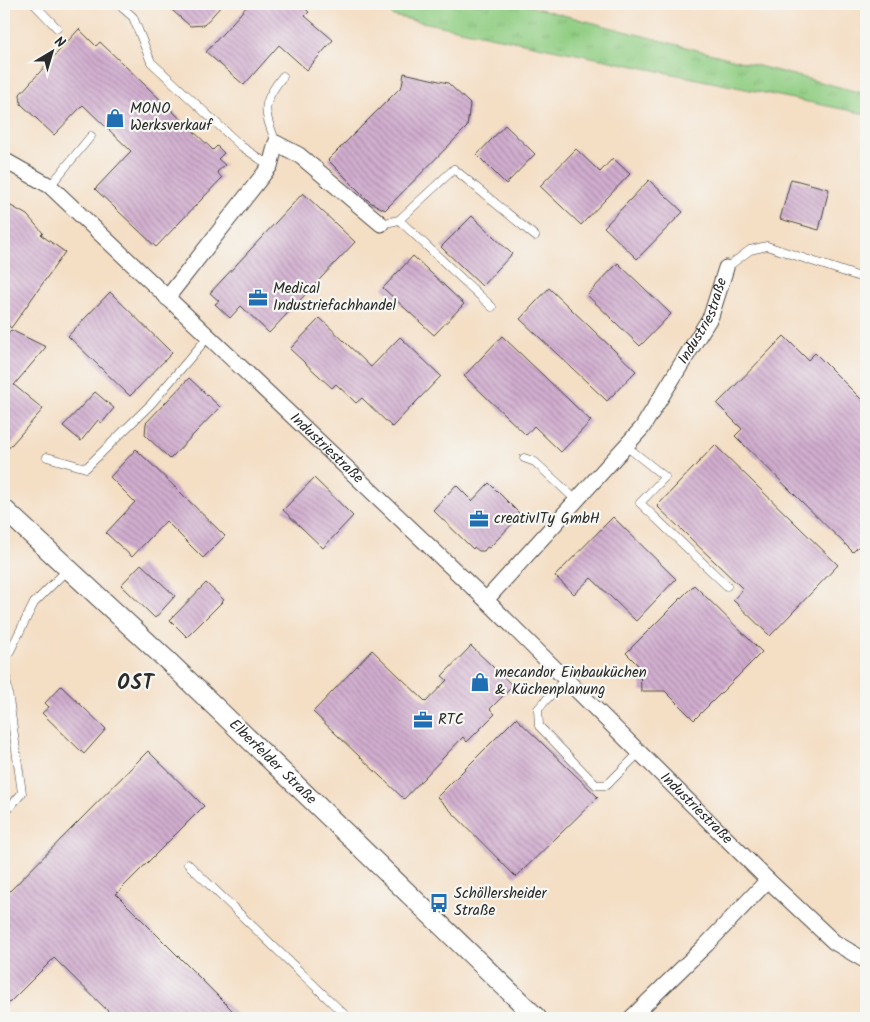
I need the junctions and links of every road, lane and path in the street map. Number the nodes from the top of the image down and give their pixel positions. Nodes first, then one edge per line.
1 (34, 4) edge
2 (118, 4) edge
3 (56, 28) dead end
4 (283, 76) dead end
5 (91, 136) dead end
6 (276, 142) junction
7 (4, 160) edge
8 (270, 166) junction
9 (50, 186) junction
10 (399, 220) junction
11 (381, 224) joint
12 (535, 236) dead end
13 (726, 268) joint
14 (866, 279) edge
15 (167, 298) junction
16 (492, 307) dead end
17 (208, 337) junction
18 (626, 446) junction
19 (47, 457) dead end
20 (524, 458) dead end
21 (576, 500) junction
22 (4, 509) edge
23 (68, 569) junction
24 (727, 586) dead end
25 (486, 600) junction
26 (566, 680) junction
27 (639, 753) junction
28 (4, 814) edge
29 (188, 864) dead end
30 (768, 880) junction
31 (866, 961) edge
32 (348, 1018) edge
33 (537, 1018) edge
34 (631, 1018) edge

1 - 3 lane
2 - 8 lane
4 - 6 lane
5 - 9 lane
6 - 8 street
6 - 11 street
7 - 9 street, Industriestraße
8 - 15 street
9 - 15 street, Industriestraße
10 - 11 lane
10 - 12 lane
10 - 16 lane
13 - 14 lane
13 - 18 street, Industriestraße
15 - 17 street, Industriestraße
17 - 19 lane
17 - 25 street, Industriestraße
18 - 21 street, Industriestraße
18 - 24 lane
20 - 21 lane
21 - 25 street, Industriestraße
22 - 23 street, Elberfelder Straße
23 - 28 lane
23 - 33 street, Elberfelder Straße
25 - 26 street, Industriestraße
26 - 27 street, Industriestraße
26 - 27 lane
27 - 30 street, Industriestraße
29 - 32 lane
30 - 31 street, Industriestraße
30 - 34 street

